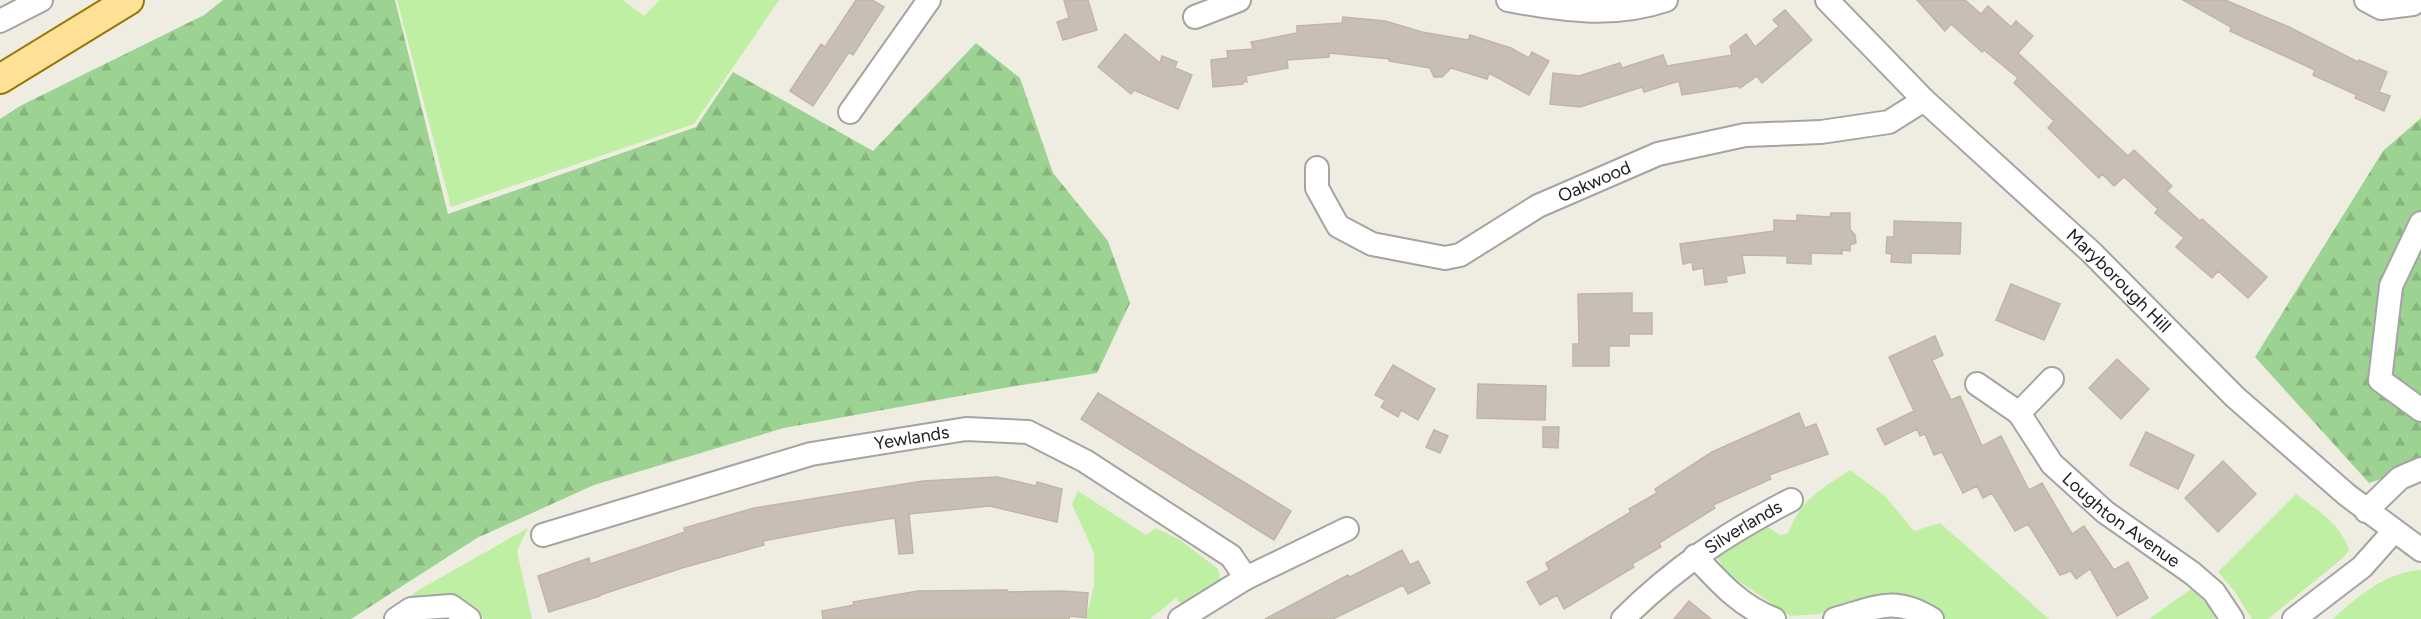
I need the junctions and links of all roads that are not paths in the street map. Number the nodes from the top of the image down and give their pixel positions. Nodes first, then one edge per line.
1 (41, 0) edge
2 (129, 0) edge
3 (929, 0) edge
4 (1239, 0) edge
5 (1508, 0) edge
6 (1666, 0) edge
7 (1827, 0) edge
8 (2366, 0) edge
9 (2416, 0) edge
10 (1587, 6) edge
11 (5, 12) edge
12 (1195, 17) dead end
13 (0, 79) edge
14 (1924, 100) junction
15 (850, 112) dead end
16 (1317, 168) dead end
17 (2421, 223) edge
18 (2052, 379) dead end
19 (1977, 384) dead end
20 (2421, 410) edge
21 (2019, 413) junction
22 (2421, 469) edge
23 (1791, 500) dead end
24 (2366, 511) junction
25 (1347, 529) dead end
26 (2394, 531) junction
27 (543, 535) dead end
28 (2421, 550) edge
29 (1695, 555) junction
30 (1246, 578) junction
31 (396, 619) edge
32 (469, 619) edge
33 (1180, 619) edge
34 (1623, 619) edge
35 (1774, 619) edge
36 (1835, 619) edge
37 (1932, 619) edge
38 (2232, 619) edge
39 (2294, 619) edge

1 - 11 street
2 - 13 main road
3 - 15 street
4 - 12 street
5 - 10 street
6 - 10 street
7 - 14 street, Maryborough Hill
8 - 9 street
14 - 16 street, Oakwood
14 - 24 street, Maryborough Hill
17 - 20 street
18 - 21 street
19 - 21 street, Loughton Avenue
21 - 38 street, Loughton Avenue
22 - 24 street
23 - 29 street, Silverlands
24 - 26 street, Maryborough Hill
25 - 30 street
26 - 28 street, Maryborough Hill
26 - 39 street
27 - 30 street, Yewlands
29 - 34 street, Silverlands
29 - 35 street, Silverlands
30 - 33 street
31 - 32 street
36 - 37 street

